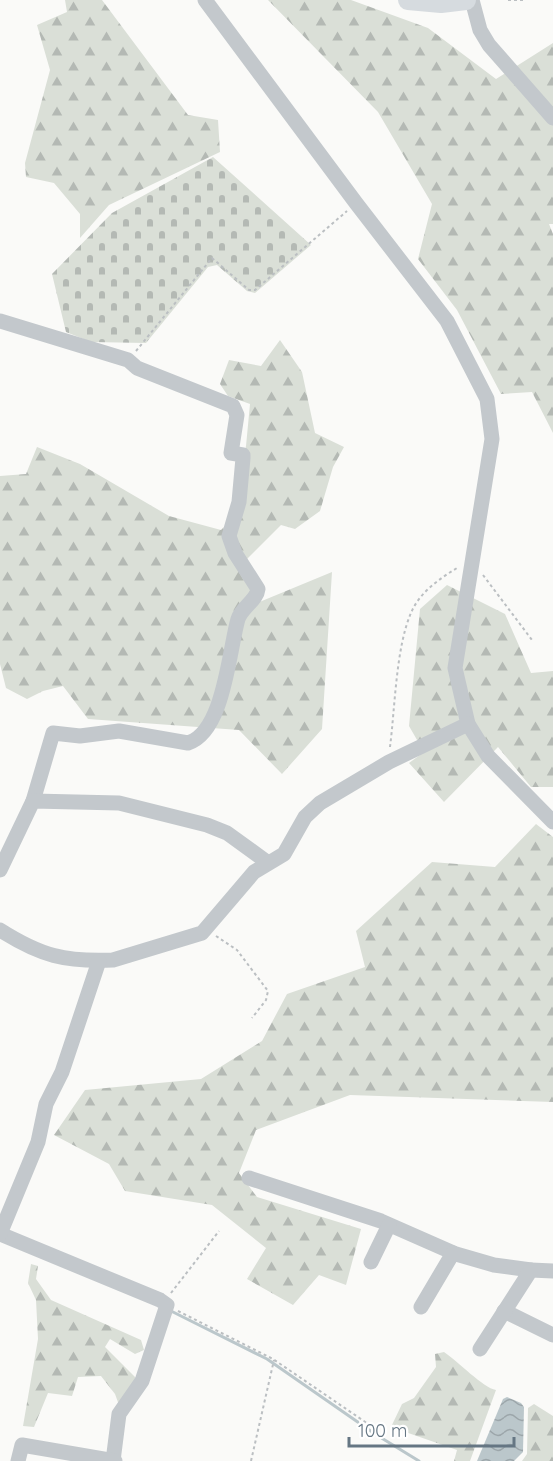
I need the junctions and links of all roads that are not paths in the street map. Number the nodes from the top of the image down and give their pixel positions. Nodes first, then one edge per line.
1 (205, 0) edge
2 (408, 0) edge
3 (466, 0) edge
4 (471, 0) edge
5 (553, 118) edge
6 (0, 321) edge
7 (468, 724) junction
8 (33, 801) junction
9 (553, 822) edge
10 (6, 843) edge
11 (267, 862) junction
12 (0, 870) edge
13 (0, 930) edge
14 (99, 961) junction
15 (249, 1178) dead end
16 (389, 1225) junction
17 (0, 1234) edge
18 (453, 1253) junction
19 (371, 1262) dead end
20 (531, 1270) junction
21 (553, 1270) edge
22 (422, 1307) dead end
23 (504, 1311) junction
24 (553, 1335) edge
25 (480, 1349) dead end
26 (18, 1461) edge
27 (114, 1461) edge

1 - 7 street
2 - 3 main road
4 - 5 street
6 - 8 street
7 - 9 street
7 - 11 street
8 - 10 street
8 - 11 street
10 - 12 street
11 - 14 street
13 - 14 street
14 - 17 street
15 - 16 street
16 - 18 street
16 - 19 street
17 - 27 street
18 - 20 street
18 - 22 street
20 - 21 street
20 - 23 street
23 - 24 street
23 - 25 street
26 - 27 street

